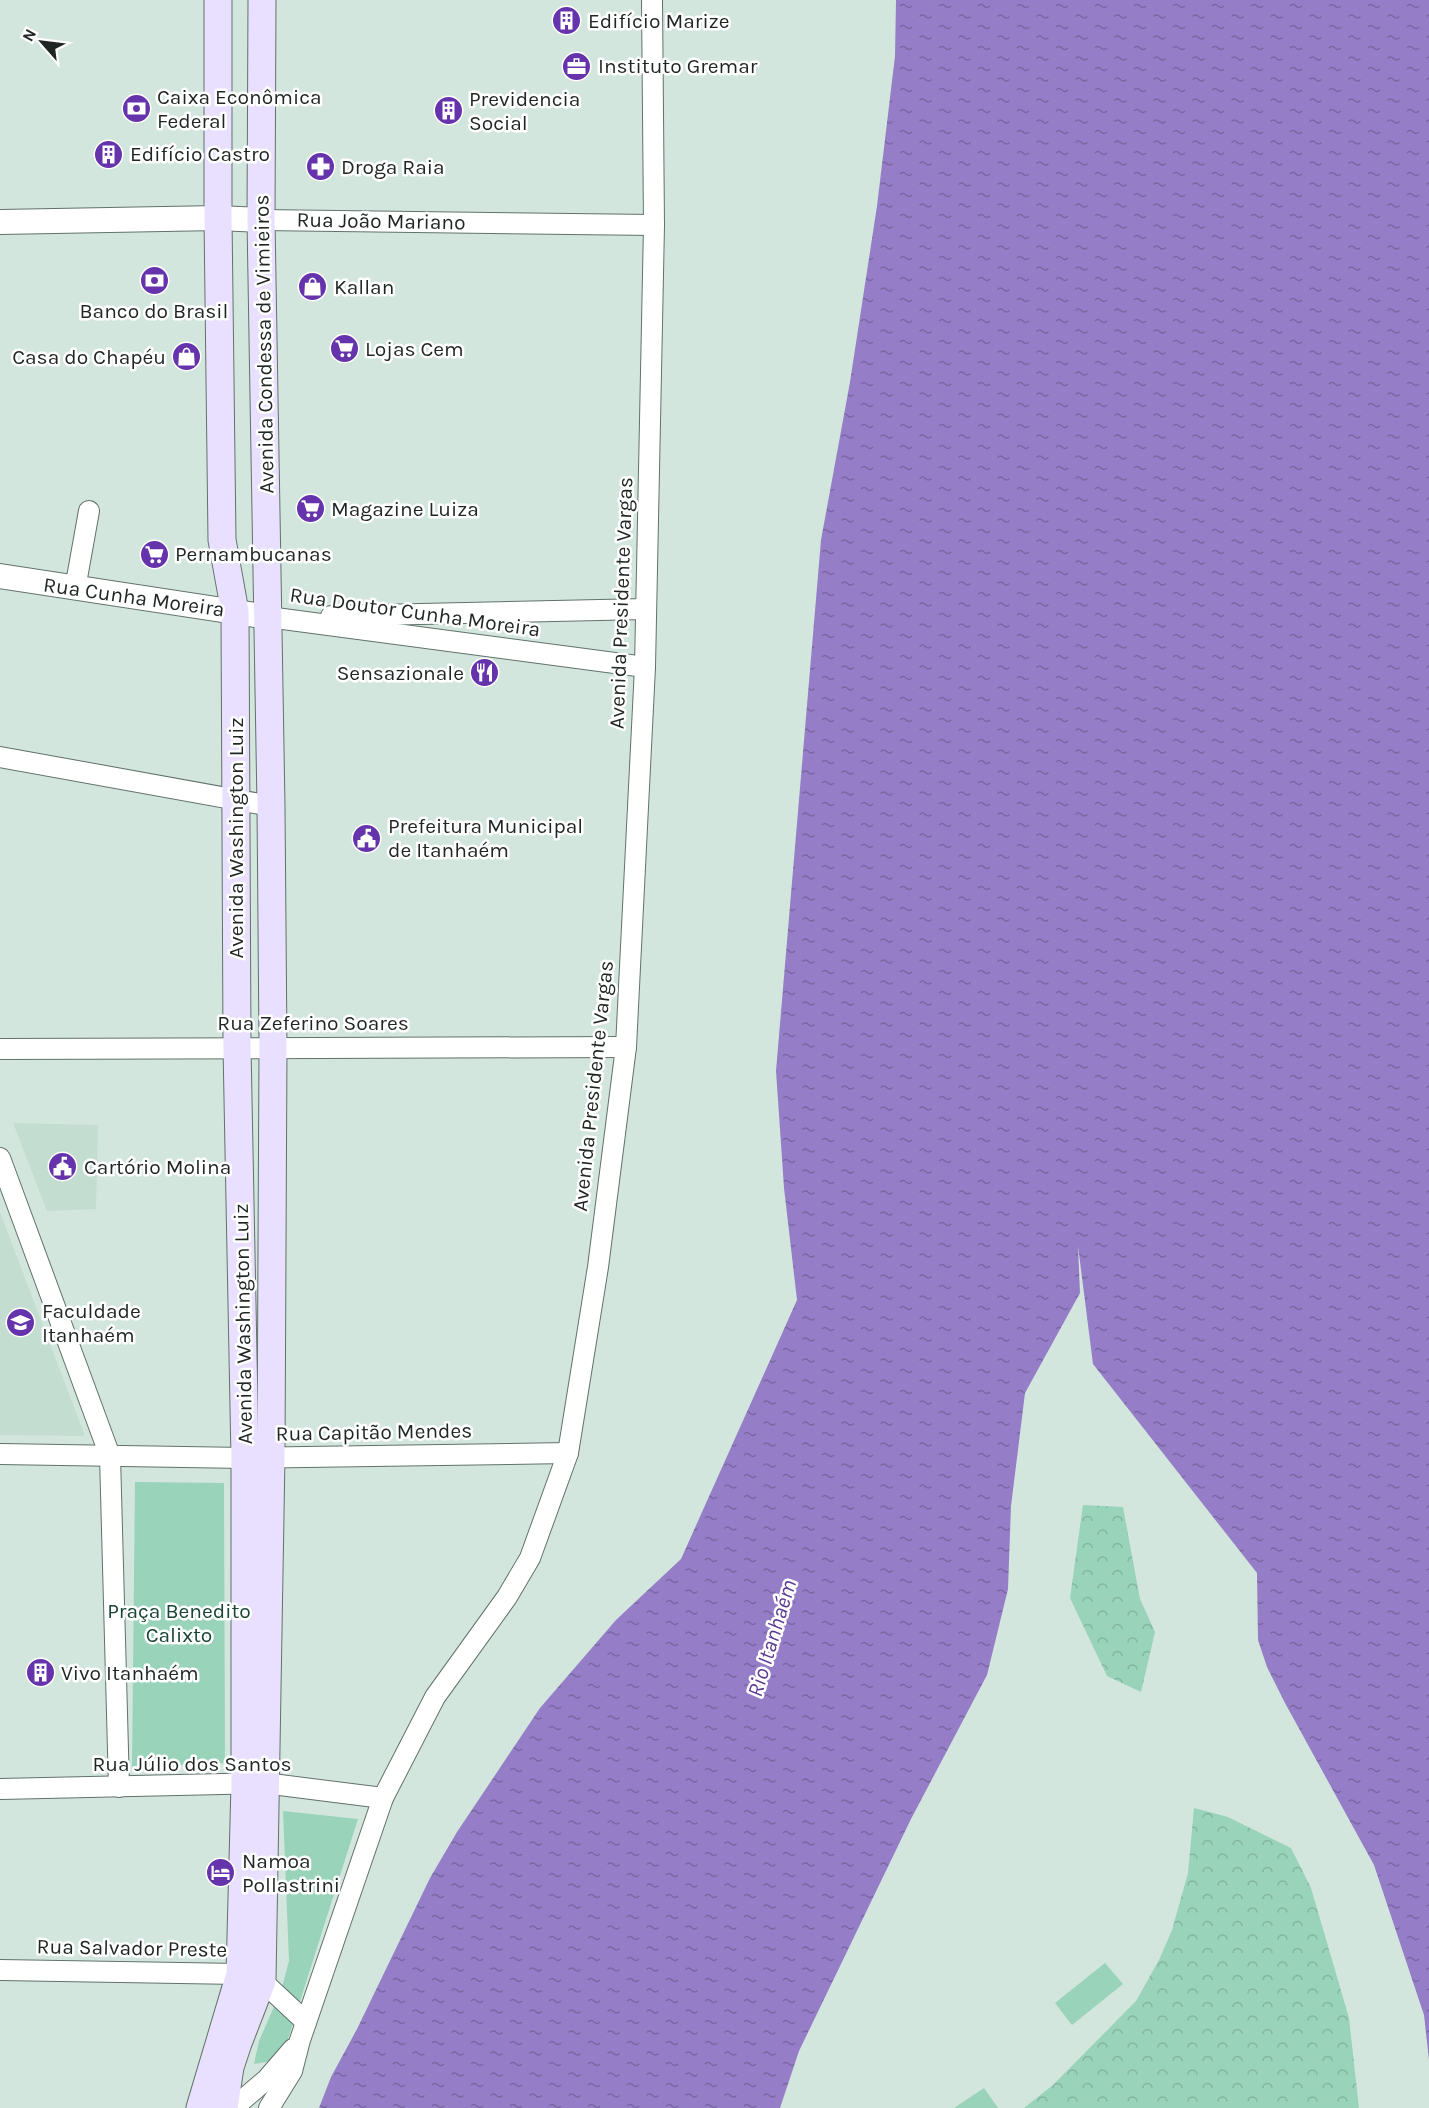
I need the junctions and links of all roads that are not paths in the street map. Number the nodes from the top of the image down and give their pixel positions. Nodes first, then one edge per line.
1 (218, 0) edge
2 (262, 0) edge
3 (652, 0) edge
4 (218, 219) junction
5 (261, 220) junction
6 (0, 222) edge
7 (654, 225) junction
8 (89, 511) dead end
9 (0, 576) edge
10 (75, 589) junction
11 (646, 609) junction
12 (235, 612) junction
13 (268, 617) junction
14 (645, 667) junction
15 (0, 757) edge
16 (236, 800) junction
17 (271, 806) junction
18 (273, 1046) junction
19 (237, 1047) junction
20 (626, 1047) junction
21 (0, 1049) edge
22 (0, 1158) edge
23 (568, 1453) junction
24 (0, 1454) edge
25 (110, 1456) junction
26 (258, 1457) junction
27 (254, 1784) junction
28 (119, 1787) junction
29 (0, 1789) edge
30 (383, 1797) junction
31 (0, 1970) edge
32 (251, 1977) junction
33 (303, 2031) junction
34 (200, 2108) edge
35 (224, 2108) edge
36 (233, 2108) edge
37 (269, 2108) edge

1 - 4 main road, Avenida Condessa de Vimieiros
2 - 5 main road, Avenida Condessa de Vimieiros
3 - 7 street, Avenida Presidente Vargas
4 - 5 street, Rua João Mariano
4 - 6 street, Rua João Mariano
4 - 12 main road, Avenida Condessa de Vimieiros
5 - 7 street, Rua João Mariano
5 - 13 main road, Avenida Condessa de Vimieiros
7 - 11 street, Avenida Presidente Vargas
8 - 10 street
9 - 10 street, Rua Cunha Moreira
10 - 12 street, Rua Cunha Moreira
11 - 13 street, Rua Doutor Cunha Moreira
11 - 14 street, Avenida Presidente Vargas
12 - 13 street, Rua Cunha Moreira
12 - 16 main road, Avenida Washington Luiz
13 - 14 street, Rua Doutor Cunha Moreira
13 - 17 main road, Avenida Washington Luiz
14 - 20 street, Avenida Presidente Vargas
15 - 16 street
16 - 17 street
16 - 19 main road, Avenida Washington Luiz
17 - 18 main road, Avenida Washington Luiz
18 - 19 street, Rua Zeferino Soares
18 - 20 street, Rua Zeferino Soares
18 - 26 main road, Avenida Washington Luiz
19 - 21 street, Rua Zeferino Soares
19 - 26 main road, Avenida Washington Luiz
20 - 23 street, Avenida Presidente Vargas
22 - 25 street
23 - 26 street, Rua Capitão Mendes
23 - 30 street, Avenida Presidente Vargas
24 - 25 street, Rua Capitão Mendes
25 - 26 street, Rua Capitão Mendes
25 - 28 street
26 - 27 main road, Avenida Washington Luiz
27 - 28 street, Rua Júlio dos Santos
27 - 30 street, Rua Júlio dos Santos
27 - 32 main road, Avenida Washington Luiz
28 - 29 street, Rua Júlio dos Santos
30 - 33 street, Avenida Presidente Vargas
31 - 32 street, Rua Salvador Preste
32 - 33 street
32 - 34 main road
32 - 35 main road
33 - 36 street, Avenida Presidente Vargas
33 - 37 street, Avenida Presidente Vargas

